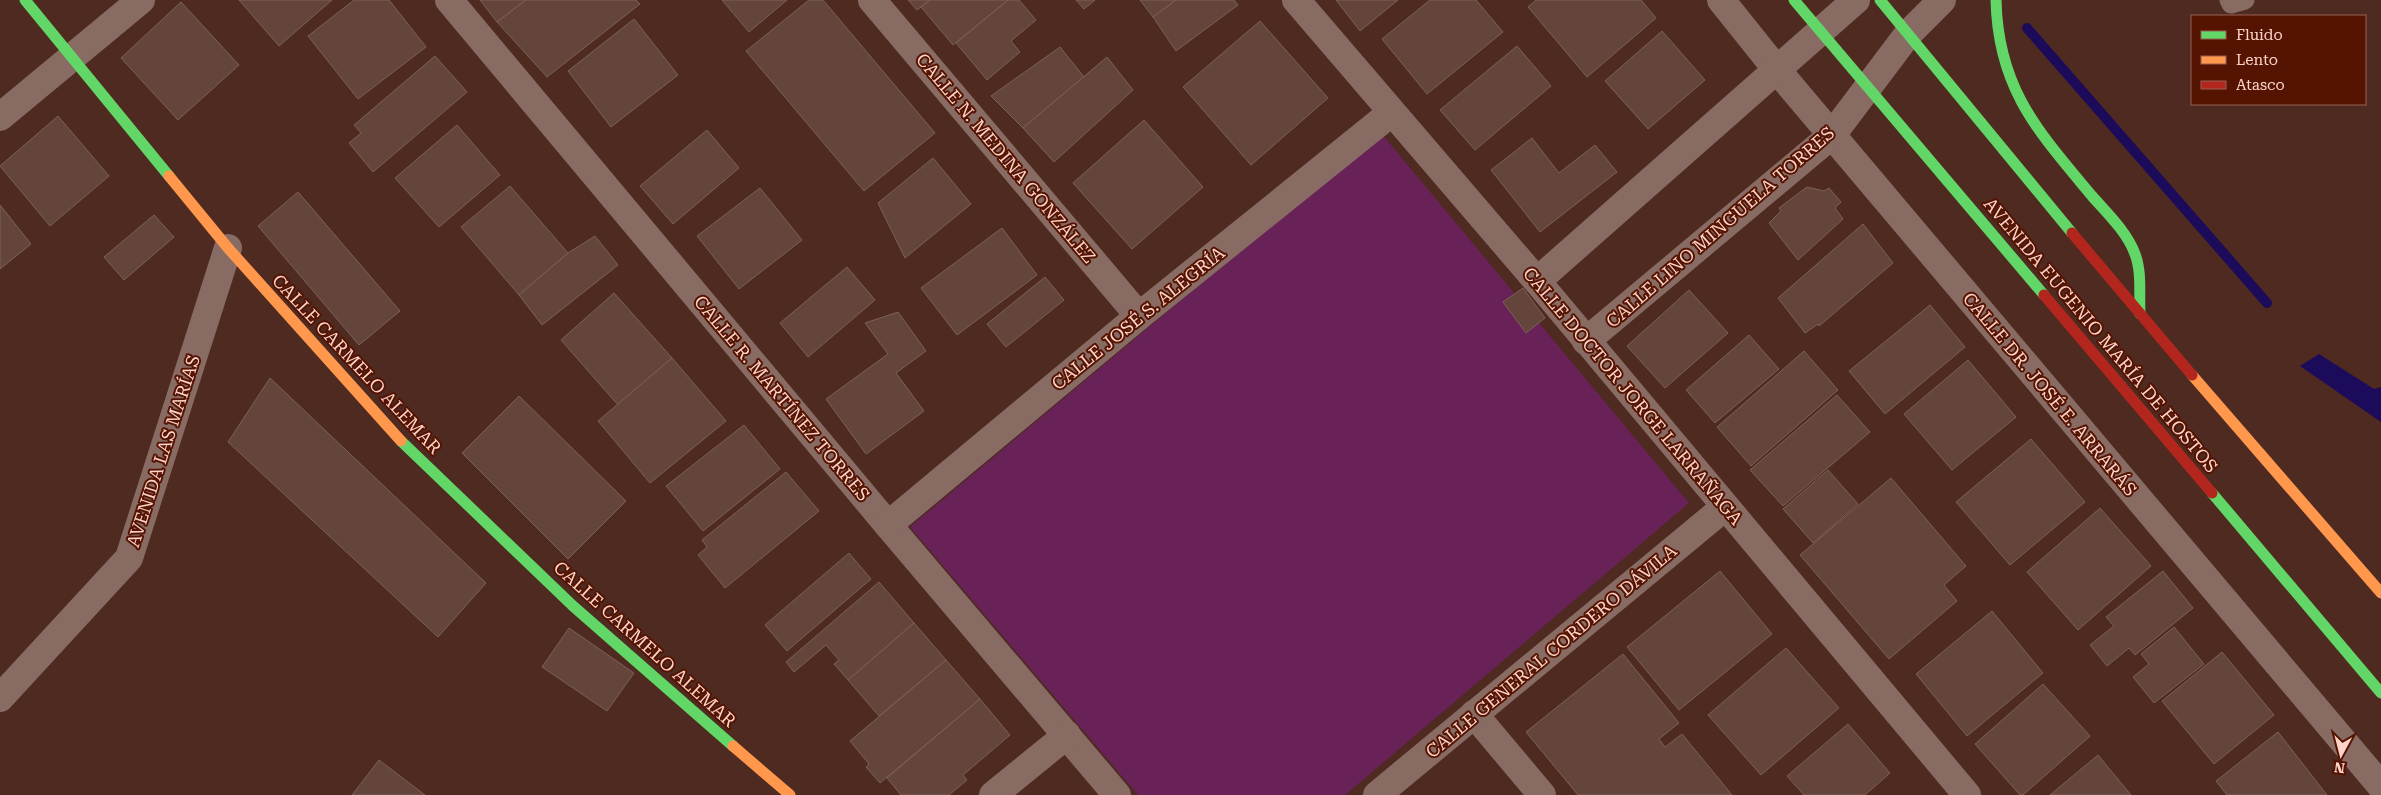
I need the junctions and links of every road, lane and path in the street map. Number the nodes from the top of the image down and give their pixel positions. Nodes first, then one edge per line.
1 (25, 0) edge
2 (141, 0) edge
3 (449, 0) edge
4 (872, 0) edge
5 (1296, 0) edge
6 (1721, 0) edge
7 (1794, 0) edge
8 (1856, 0) edge
9 (1880, 0) edge
10 (1942, 0) edge
11 (1996, 0) edge
12 (2229, 0) edge
13 (2245, 0) edge
14 (1820, 31) junction
15 (1908, 34) junction
16 (73, 57) junction
17 (1777, 70) junction
18 (1869, 86) junction
19 (1390, 113) junction
20 (0, 117) edge
21 (1832, 135) junction
22 (228, 248) junction
23 (1537, 281) junction
24 (2140, 314) junction
25 (1139, 316) junction
26 (1586, 341) junction
27 (1726, 507) junction
28 (888, 525) junction
29 (2381, 593) edge
30 (2381, 693) edge
31 (0, 698) edge
32 (1474, 714) junction
33 (1067, 735) junction
34 (2381, 786) edge
35 (790, 795) edge
36 (993, 795) edge
37 (1117, 795) edge
38 (1377, 795) edge
39 (1542, 795) edge
40 (1967, 795) edge

1 - 16 main road, CALLE CARMELO ALEMAR
2 - 16 street
3 - 28 street, CALLE R. MARTÍNEZ TORRES
4 - 25 street, CALLE N. MEDINA GONZÁLEZ
5 - 19 street, CALLE DOCTOR JORGE LARRAÑAGA
6 - 17 street, CALLE DR. JOSÉ E. ARRARÁS
7 - 14 main road, AVENIDA EUGENIO MARÍA DE HOSTOS
8 - 14 street
9 - 15 main road
10 - 15 street, CALLE LINO MINGUELA TORRES
11 - 24 main road
12 - 13 lane
14 - 17 street
14 - 18 main road, AVENIDA EUGENIO MARÍA DE HOSTOS
15 - 18 street, CALLE LINO MINGUELA TORRES
15 - 24 main road
16 - 20 street
16 - 22 main road, CALLE CARMELO ALEMAR
17 - 21 street, CALLE DR. JOSÉ E. ARRARÁS
17 - 23 street
18 - 21 street, CALLE LINO MINGUELA TORRES
18 - 30 main road, AVENIDA EUGENIO MARÍA DE HOSTOS
19 - 23 street, CALLE DOCTOR JORGE LARRAÑAGA
19 - 25 street, CALLE JOSÉ S. ALEGRÍA
21 - 26 street, CALLE LINO MINGUELA TORRES
21 - 34 street, CALLE DR. JOSÉ E. ARRARÁS
22 - 31 street, AVENIDA LAS MARÍAS
22 - 35 main road, CALLE CARMELO ALEMAR
23 - 26 street, CALLE DOCTOR JORGE LARRAÑAGA
24 - 29 main road
25 - 28 street, CALLE JOSÉ S. ALEGRÍA
26 - 27 street, CALLE DOCTOR JORGE LARRAÑAGA
27 - 32 street, CALLE GENERAL CORDERO DÁVILA
27 - 40 street, CALLE DOCTOR JORGE LARRAÑAGA
28 - 33 street, CALLE R. MARTÍNEZ TORRES
32 - 38 street, CALLE GENERAL CORDERO DÁVILA
32 - 39 street
33 - 36 street
33 - 37 street, CALLE R. MARTÍNEZ TORRES

